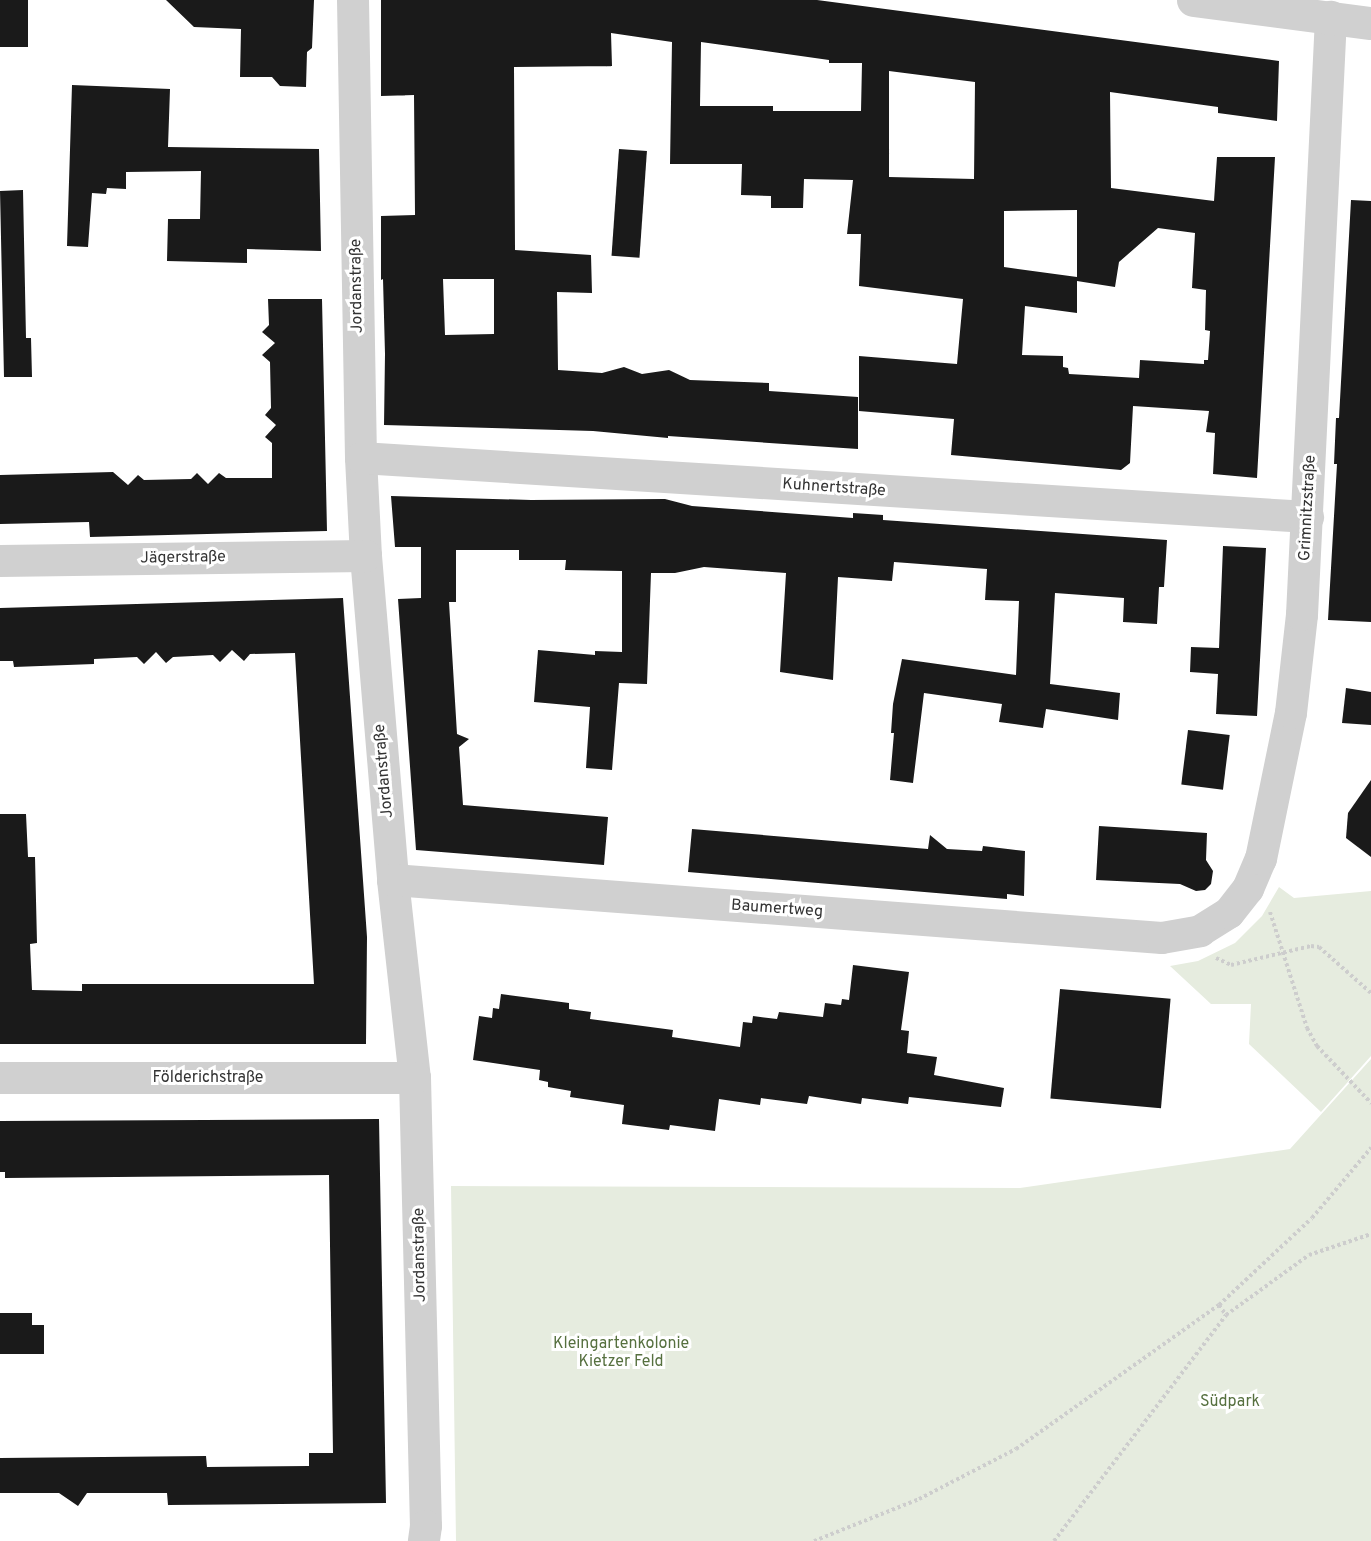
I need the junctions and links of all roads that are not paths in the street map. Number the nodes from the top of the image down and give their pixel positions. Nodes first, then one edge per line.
1 (353, 0) edge
2 (1193, 0) edge
3 (1331, 17) junction
4 (1371, 23) edge
5 (361, 458) junction
6 (1308, 517) junction
7 (366, 556) junction
8 (0, 561) edge
9 (393, 880) junction
10 (1162, 938) joint
11 (0, 1078) edge
12 (415, 1078) junction
13 (424, 1541) edge

1 - 5 street, Jordanstraße
2 - 3 street
3 - 4 street
3 - 6 street, Grimnitzstraße
5 - 6 street, Kuhnertstraße
5 - 7 street, Jordanstraße
6 - 10 street, Grimnitzstraße
7 - 8 street, Jägerstraße
7 - 9 street, Jordanstraße
9 - 10 street, Baumertweg
9 - 12 street, Jordanstraße
11 - 12 street, Földerichstraße
12 - 13 street, Jordanstraße

